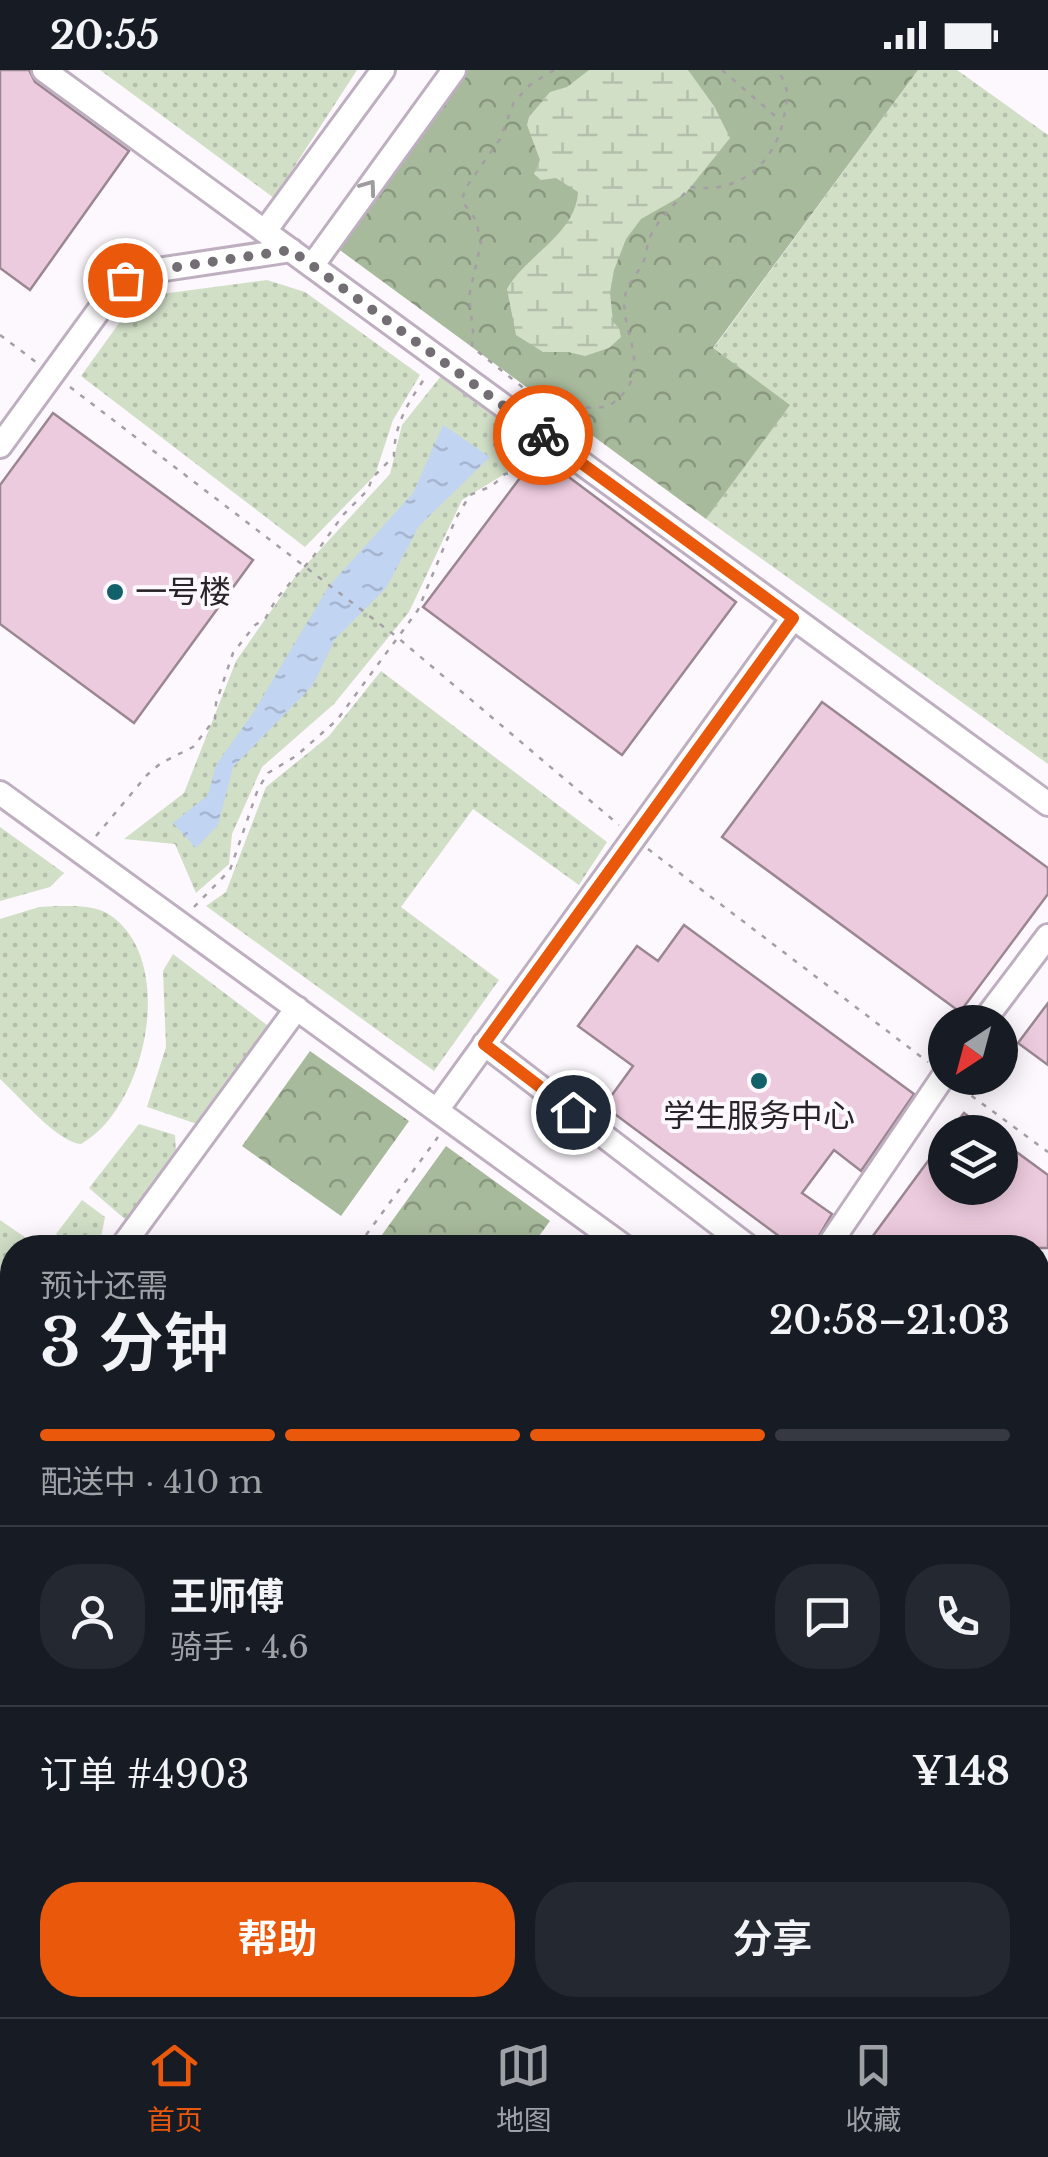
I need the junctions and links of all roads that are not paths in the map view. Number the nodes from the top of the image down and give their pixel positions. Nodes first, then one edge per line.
1 (44, 70) edge
2 (382, 70) edge
3 (454, 70) edge
4 (265, 231) junction
5 (291, 250) junction
6 (312, 266) junction
7 (0, 446) edge
8 (793, 618) junction
9 (0, 793) edge
10 (1048, 804) edge
11 (1048, 936) edge
12 (997, 1005) edge
13 (297, 1008) junction
14 (484, 1044) junction
15 (938, 1095) edge
16 (444, 1115) junction
17 (131, 1235) edge
18 (608, 1235) edge
19 (733, 1235) edge
20 (836, 1235) edge

1 - 4 street
2 - 4 street
6 -> 3 street
4 - 5 street
5 - 6 street
5 - 7 street
6 - 8 street
8 - 10 street
8 - 14 street
9 - 13 street
11 - 12 street
13 - 16 street
13 - 17 street
14 - 16 street
14 - 19 street
15 - 20 street
16 - 18 street

